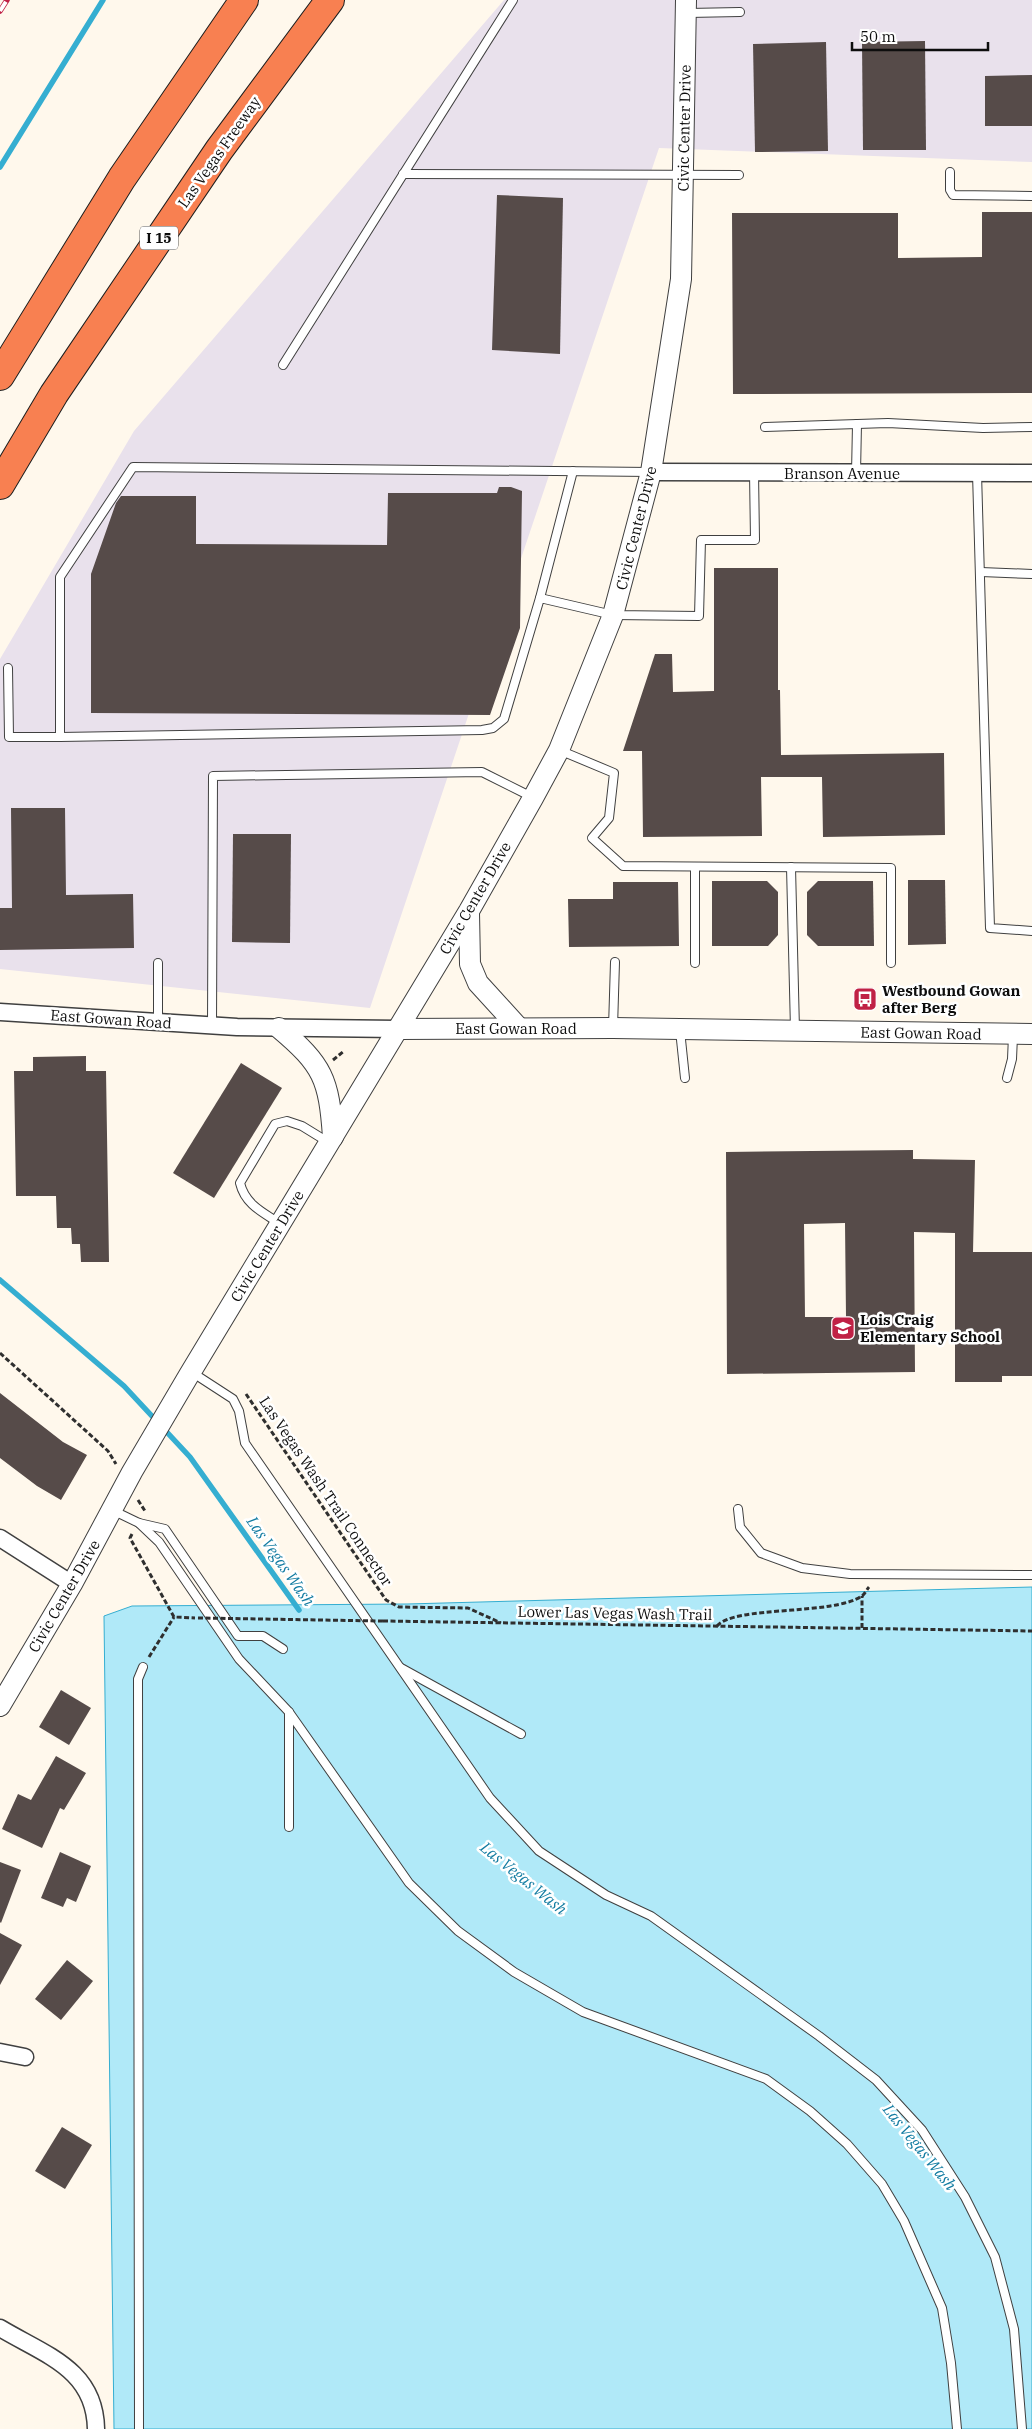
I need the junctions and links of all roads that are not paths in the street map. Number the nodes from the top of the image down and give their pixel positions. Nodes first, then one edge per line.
1 (244, 0) edge
2 (330, 0) edge
3 (513, 0) edge
4 (686, 6) edge
5 (740, 12) dead end
6 (950, 172) dead end
7 (404, 174) junction
8 (739, 175) dead end
9 (683, 176) junction
10 (1032, 196) edge
11 (283, 365) dead end
12 (0, 376) edge
13 (856, 424) junction
14 (765, 427) dead end
15 (1032, 428) edge
16 (573, 471) junction
17 (651, 472) junction
18 (754, 472) junction
19 (856, 473) junction
20 (977, 473) junction
21 (1032, 473) edge
22 (0, 485) edge
23 (981, 572) junction
24 (1032, 574) edge
25 (540, 598) junction
26 (613, 615) junction
27 (8, 668) dead end
28 (60, 737) junction
29 (559, 750) junction
30 (533, 798) junction
31 (695, 867) junction
32 (791, 867) junction
33 (469, 911) junction
34 (1032, 931) edge
35 (615, 962) dead end
36 (695, 962) dead end
37 (891, 962) dead end
38 (158, 963) dead end
39 (0, 1012) edge
40 (158, 1022) junction
41 (212, 1026) junction
42 (279, 1028) junction
43 (518, 1028) junction
44 (613, 1028) junction
45 (398, 1029) junction
46 (680, 1030) junction
47 (795, 1031) junction
48 (1022, 1034) edge
49 (685, 1078) dead end
50 (1007, 1078) dead end
51 (331, 1140) junction
52 (280, 1224) junction
53 (190, 1373) junction
54 (738, 1509) dead end
55 (112, 1510) junction
56 (139, 1523) junction
57 (0, 1538) edge
58 (1032, 1575) edge
59 (72, 1584) junction
60 (283, 1649) dead end
61 (143, 1667) road end
62 (399, 1667) junction
63 (0, 1706) edge
64 (289, 1712) junction
65 (522, 1734) dead end
66 (289, 1827) dead end
67 (0, 2052) edge
68 (25, 2058) dead end
69 (0, 2328) edge
70 (96, 2429) edge
71 (139, 2429) edge
72 (957, 2429) edge
73 (1022, 2429) edge

1 - 12 highway
2 - 22 highway, Las Vegas Freeway / I 15
3 - 7 lane
4 - 5 lane
4 - 9 street, Civic Center Drive
6 - 10 lane
7 - 9 lane
7 - 11 lane
8 - 9 lane
9 - 17 street, Civic Center Drive
13 - 14 lane
13 - 15 lane
13 - 19 lane
16 - 17 lane
16 - 25 lane
16 - 28 lane
17 - 18 street, Branson Avenue
17 - 26 street, Civic Center Drive
18 - 19 street, Branson Avenue
18 - 26 lane
19 - 20 street, Branson Avenue
20 - 21 street, Branson Avenue
20 - 23 lane
23 - 24 lane
23 - 34 lane
25 - 26 lane
25 - 28 lane
26 - 29 street, Civic Center Drive
27 - 28 lane
29 - 30 street, Civic Center Drive
29 - 31 lane
30 - 33 street, Civic Center Drive
30 - 41 lane
31 - 32 lane
31 - 36 lane
32 - 37 lane
32 - 47 lane
33 - 43 street
33 - 45 street, Civic Center Drive
35 - 44 lane
38 - 40 lane
39 - 40 street, East Gowan Road
40 - 41 street, East Gowan Road
41 - 42 street, East Gowan Road
42 - 45 street, East Gowan Road
42 - 51 street
43 - 44 street, East Gowan Road
43 - 45 street, East Gowan Road
44 - 46 street, East Gowan Road
45 - 51 street, Civic Center Drive
46 - 47 street, East Gowan Road
46 - 49 lane
47 - 48 street, East Gowan Road
48 - 50 lane
51 - 52 street, Civic Center Drive
51 - 52 lane
52 - 53 street, Civic Center Drive
53 - 55 street, Civic Center Drive
53 - 62 lane
54 - 58 lane
55 - 56 lane
55 - 59 street, Civic Center Drive
56 - 60 lane
56 - 64 lane
57 - 59 street
59 - 63 street, Civic Center Drive
61 - 71 lane
62 - 65 lane
62 - 73 lane
64 - 66 lane
64 - 72 lane
67 - 68 street
69 - 70 street

